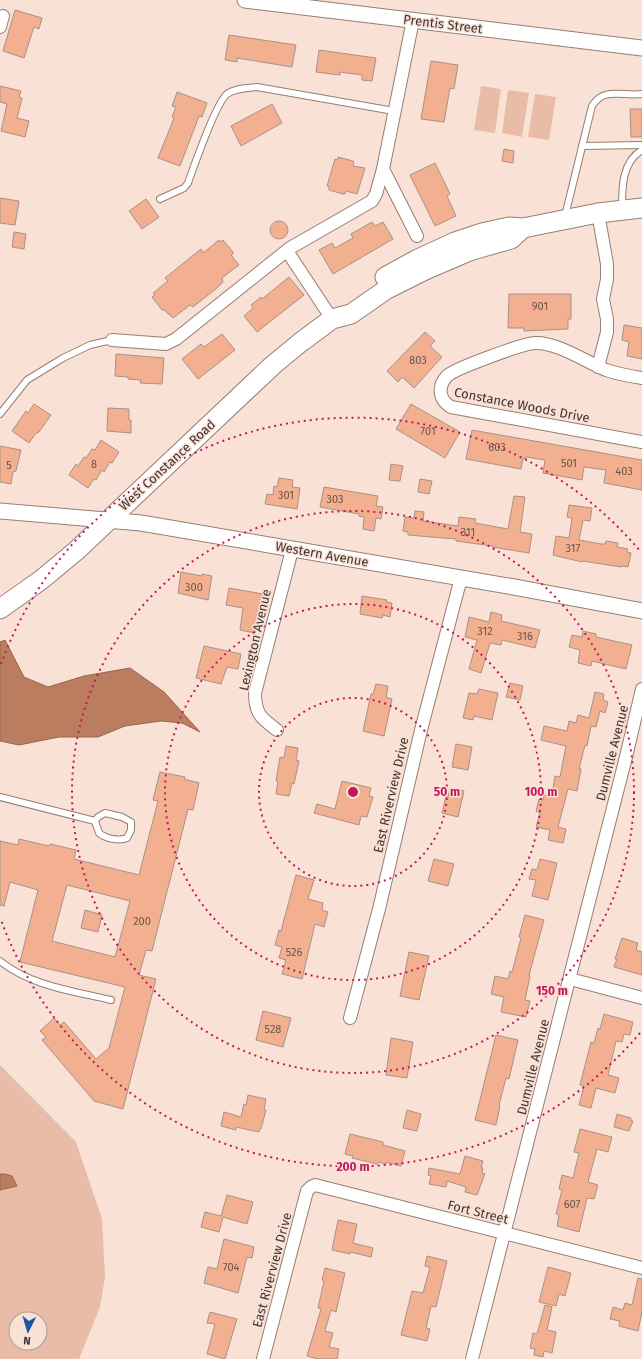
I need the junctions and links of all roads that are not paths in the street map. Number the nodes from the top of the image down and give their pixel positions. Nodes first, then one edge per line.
1 (245, 0) edge
2 (413, 20) junction
3 (642, 48) edge
4 (642, 94) edge
5 (394, 111) junction
6 (642, 145) edge
7 (582, 146) junction
8 (642, 150) edge
9 (383, 169) junction
10 (160, 199) dead end
11 (642, 208) edge
12 (622, 210) junction
13 (598, 213) junction
14 (564, 219) junction
15 (417, 236) dead end
16 (287, 251) junction
17 (332, 319) junction
18 (112, 340) joint
19 (598, 367) junction
20 (642, 378) edge
21 (0, 414) edge
22 (642, 442) edge
23 (0, 511) edge
24 (109, 520) junction
25 (292, 550) junction
26 (461, 578) junction
27 (0, 609) edge
28 (642, 611) edge
29 (642, 689) edge
30 (277, 730) dead end
31 (0, 797) edge
32 (95, 821) junction
33 (0, 960) edge
34 (570, 979) junction
35 (642, 998) edge
36 (111, 1000) dead end
37 (350, 1018) dead end
38 (308, 1188) joint
39 (505, 1233) junction
40 (642, 1268) edge
41 (263, 1359) edge
42 (472, 1359) edge

1 - 2 street, Prentis Street
2 - 3 street, Prentis Street
2 - 5 street
4 - 7 lane
5 - 9 street
5 - 10 lane
6 - 7 lane
7 - 14 lane
8 - 12 lane
9 - 15 street
9 - 16 street
11 - 12 main road, West Constance Road
12 - 13 main road, West Constance Road
13 - 14 main road, West Constance Road
13 - 19 street
14 - 17 main road, West Constance Road
16 - 17 street
16 - 18 street
17 - 24 main road, West Constance Road
18 - 21 lane
19 - 20 street, Constance Woods Drive
19 - 22 street, Constance Woods Drive
23 - 24 street, Western Avenue
24 - 25 street, Western Avenue
24 - 27 main road, West Constance Road
25 - 26 street, Western Avenue
25 - 30 street, Lexington Avenue
26 - 28 street, Western Avenue
26 - 37 street, East Riverview Drive
29 - 34 street, Dumville Avenue
31 - 32 lane
32 - 32 lane
33 - 36 lane
34 - 35 street
34 - 39 street, Dumville Avenue
38 - 39 street, Fort Street
38 - 41 street, East Riverview Drive
39 - 40 street, Fort Street
39 - 42 street, Dumville Avenue

